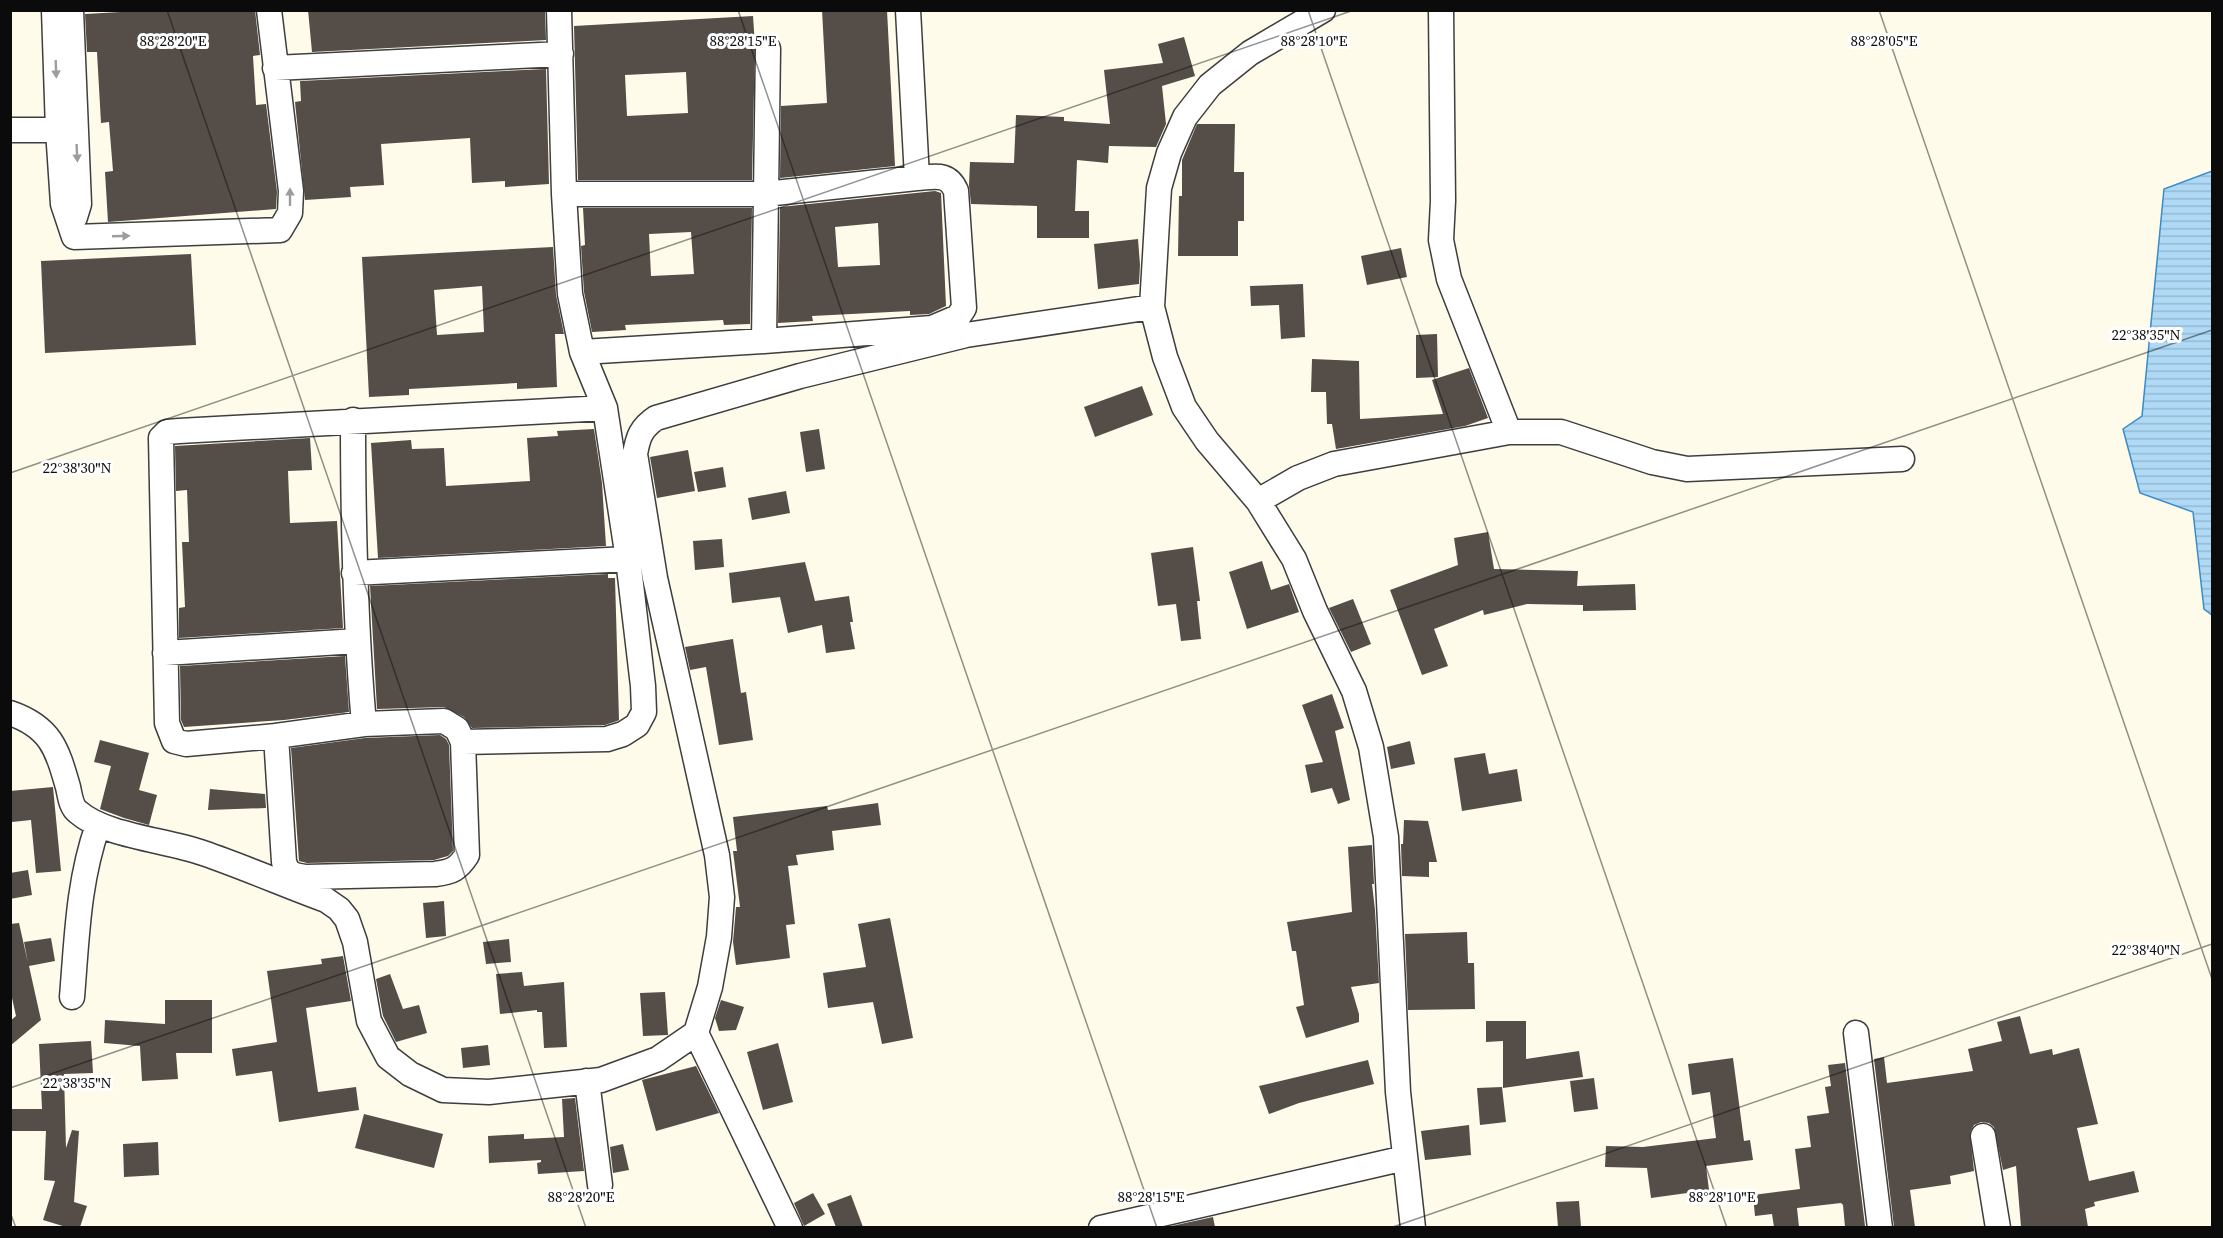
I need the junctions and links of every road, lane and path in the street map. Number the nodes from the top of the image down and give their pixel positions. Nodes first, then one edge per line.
1 (54, 10) edge
2 (71, 10) edge
3 (269, 10) edge
4 (559, 10) edge
5 (908, 10) edge
6 (1323, 10) edge
7 (1441, 10) edge
8 (768, 49) dead end
9 (561, 54) junction
10 (275, 69) junction
11 (10, 130) edge
12 (58, 130) junction
13 (917, 178) junction
14 (564, 194) junction
15 (765, 194) junction
16 (71, 227) junction
17 (1152, 306) junction
18 (764, 341) junction
19 (582, 352) junction
20 (605, 408) junction
21 (353, 420) junction
22 (1509, 432) junction
23 (1902, 459) dead end
24 (1258, 501) junction
25 (628, 558) junction
26 (354, 573) junction
27 (357, 641) junction
28 (165, 653) junction
29 (10, 713) edge
30 (364, 724) junction
31 (276, 736) junction
32 (463, 742) junction
33 (98, 825) junction
34 (72, 997) dead end
35 (696, 1033) junction
36 (1856, 1033) dead end
37 (587, 1081) junction
38 (1983, 1136) dead end
39 (1405, 1158) junction
40 (600, 1185) dead end
41 (790, 1227) edge
42 (1101, 1227) edge
43 (1413, 1227) edge
44 (1880, 1227) edge
45 (1998, 1227) edge

1 -> 12 street
2 -> 16 street
3 - 10 street
4 - 9 street
5 - 13 street
6 - 17 street
7 - 22 street
8 - 15 street
9 - 10 street
9 - 14 street
16 -> 10 street
11 - 12 street
12 - 16 street
13 - 15 street
13 - 18 street
14 - 15 street
14 - 19 street
15 - 18 street
17 - 24 street
17 - 35 street
18 - 19 street
19 - 20 street
20 - 21 street
20 - 25 street
21 - 26 street
21 - 28 street
22 - 23 street
22 - 24 street
24 - 39 street
25 - 26 street
25 - 32 street
26 - 27 street
27 - 28 street
27 - 30 street
28 - 31 street
29 - 33 street
30 - 31 street
30 - 32 street
31 - 32 street
33 - 34 street
33 - 37 street
35 - 37 street
35 - 41 street
36 - 44 street
37 - 40 street
38 - 45 street
39 - 42 street
39 - 43 street

